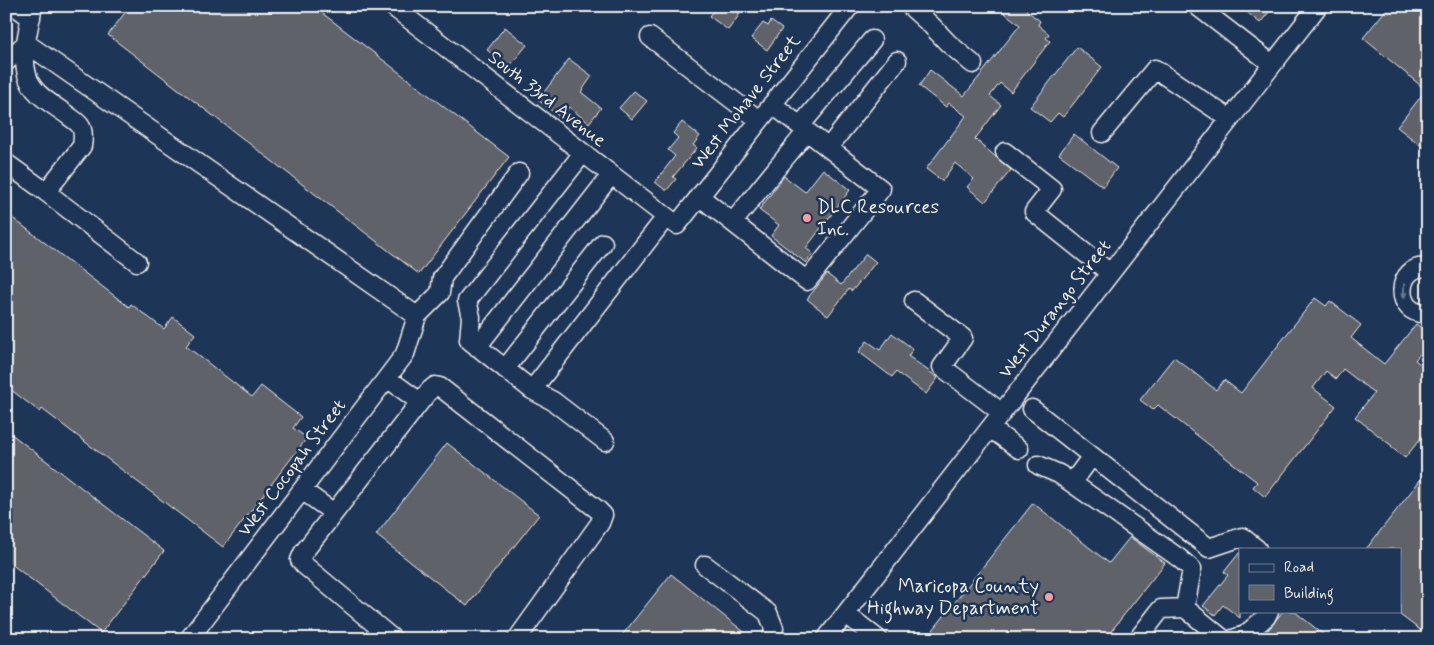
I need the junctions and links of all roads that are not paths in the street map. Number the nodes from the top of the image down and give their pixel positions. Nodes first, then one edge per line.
1 (15, 6) edge
2 (392, 6) edge
3 (850, 6) edge
4 (910, 6) edge
5 (1197, 6) edge
6 (1318, 6) edge
7 (32, 12) edge
8 (650, 37) dead end
9 (872, 40) dead end
10 (26, 43) junction
11 (897, 61) dead end
12 (6, 62) edge
13 (972, 64) dead end
14 (1272, 64) junction
15 (772, 104) junction
16 (1230, 119) junction
17 (759, 120) junction
18 (804, 129) junction
19 (1102, 132) dead end
20 (828, 148) junction
21 (1005, 152) dead end
22 (583, 153) junction
23 (6, 163) edge
24 (519, 173) dead end
25 (611, 175) junction
26 (46, 192) junction
27 (700, 196) junction
28 (671, 221) junction
29 (732, 222) junction
30 (603, 244) dead end
31 (137, 262) dead end
32 (1428, 268) edge
33 (1110, 273) junction
34 (914, 301) dead end
35 (1428, 313) edge
36 (417, 316) junction
37 (477, 347) junction
38 (505, 369) junction
39 (387, 378) junction
40 (532, 390) junction
41 (420, 402) junction
42 (1032, 409) dead end
43 (1002, 413) junction
44 (990, 428) junction
45 (605, 441) dead end
46 (1019, 449) dead end
47 (1092, 456) junction
48 (1038, 465) dead end
49 (1072, 483) junction
50 (302, 490) junction
51 (334, 513) junction
52 (1209, 548) junction
53 (1256, 548) edge
54 (705, 565) dead end
55 (1192, 569) junction
56 (1185, 608) junction
57 (1268, 612) edge
58 (846, 614) junction
59 (194, 637) edge
60 (394, 639) edge
61 (517, 639) edge
62 (772, 639) edge
63 (826, 639) edge
64 (878, 639) edge
65 (1138, 639) edge
66 (1223, 639) edge
67 (1233, 639) edge

1 - 7 street
2 - 22 street, South 33rd Avenue
3 - 15 street, West Mohave Street
4 - 13 street
5 - 14 street
6 - 14 street, West Durango Street
7 - 10 street
8 - 17 street
9 - 18 street
10 - 12 street
10 - 26 street
10 - 36 street
11 - 20 street
14 - 16 street, West Durango Street
15 - 17 street, West Mohave Street
15 - 18 street
16 - 19 street
16 - 33 street, West Durango Street
17 - 27 street, West Mohave Street
18 - 20 street
18 - 29 street
20 - 29 street
21 - 33 street
22 - 25 street, South 33rd Avenue
22 - 37 street
23 - 26 street
24 - 36 street
25 - 28 street, South 33rd Avenue
25 - 37 street
26 - 31 street
27 - 28 street, West Mohave Street
27 - 29 street
28 - 40 street, West Mohave Street
30 - 38 street
32 -> 35 street
33 - 43 street, West Durango Street
34 - 43 street
36 - 39 street, West Cocopah Street
37 - 38 street
38 - 40 street
39 - 41 street
39 - 50 street, West Cocopah Street
40 - 45 street
41 - 51 street
41 - 61 street
42 - 47 street
43 - 44 street, West Durango Street
44 - 46 street
44 - 58 street, West Durango Street
47 - 49 street
47 - 52 street
48 - 49 street
49 - 55 street
50 - 51 street
50 - 59 street, West Cocopah Street
51 - 60 street
52 - 53 street
52 - 55 street
54 - 62 street
55 - 56 street
56 - 65 street
56 - 66 street
57 - 67 street
58 - 63 street, West Durango Street
58 - 64 street

